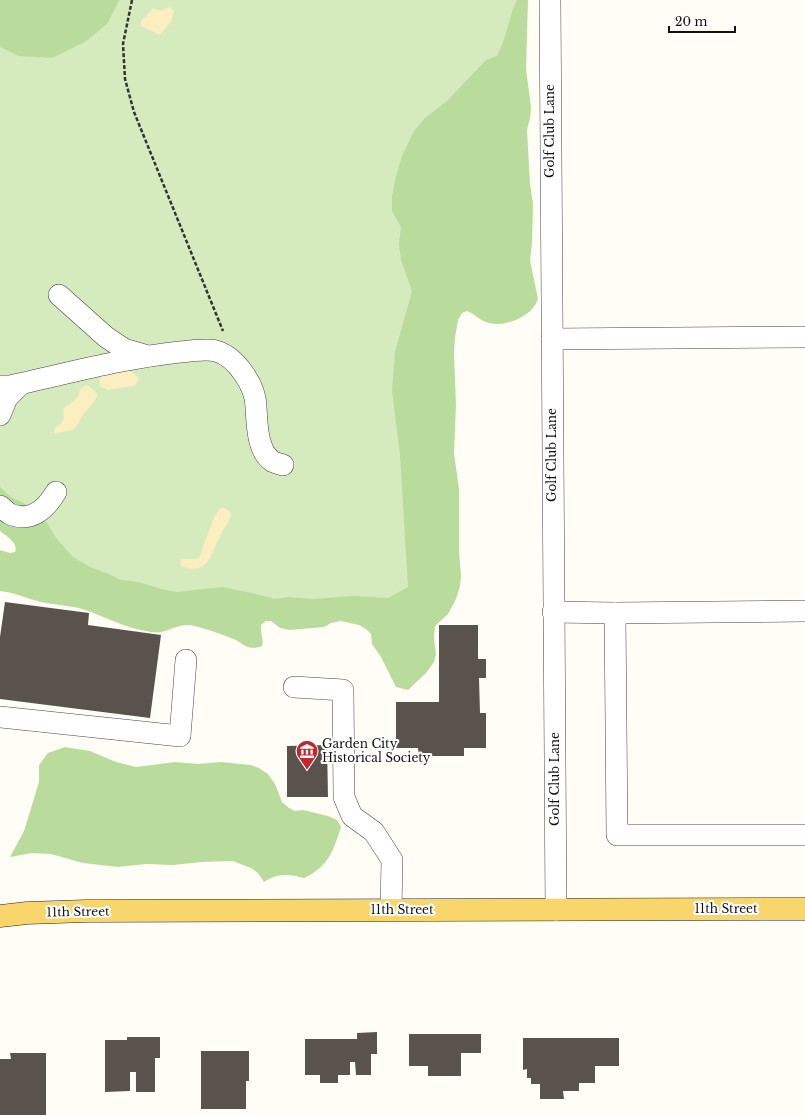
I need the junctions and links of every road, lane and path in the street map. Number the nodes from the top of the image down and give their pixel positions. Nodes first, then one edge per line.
1 (132, 0) edge
2 (550, 0) edge
3 (59, 295) dead end
4 (805, 338) edge
5 (552, 339) junction
6 (150, 356) junction
7 (236, 364) junction
8 (21, 384) junction
9 (0, 386) edge
10 (0, 415) edge
11 (283, 465) dead end
12 (56, 492) dead end
13 (0, 506) edge
14 (805, 611) edge
15 (554, 612) junction
16 (615, 613) junction
17 (186, 660) dead end
18 (294, 687) dead end
19 (0, 717) edge
20 (805, 835) edge
21 (805, 909) edge
22 (391, 910) junction
23 (556, 910) junction
24 (0, 916) edge

1 - 7 path
2 - 5 street, Golf Club Lane
3 - 6 street
4 - 5 street
5 - 15 street, Golf Club Lane
6 - 7 street
6 - 8 street
7 - 11 street
8 - 9 street
8 - 10 street
12 - 13 street
14 - 16 street
15 - 16 street
15 - 23 street, Golf Club Lane
16 - 20 street
17 - 19 street
18 - 22 street
21 - 23 main road, 11th Street
22 - 23 main road, 11th Street
22 - 24 main road, 11th Street

